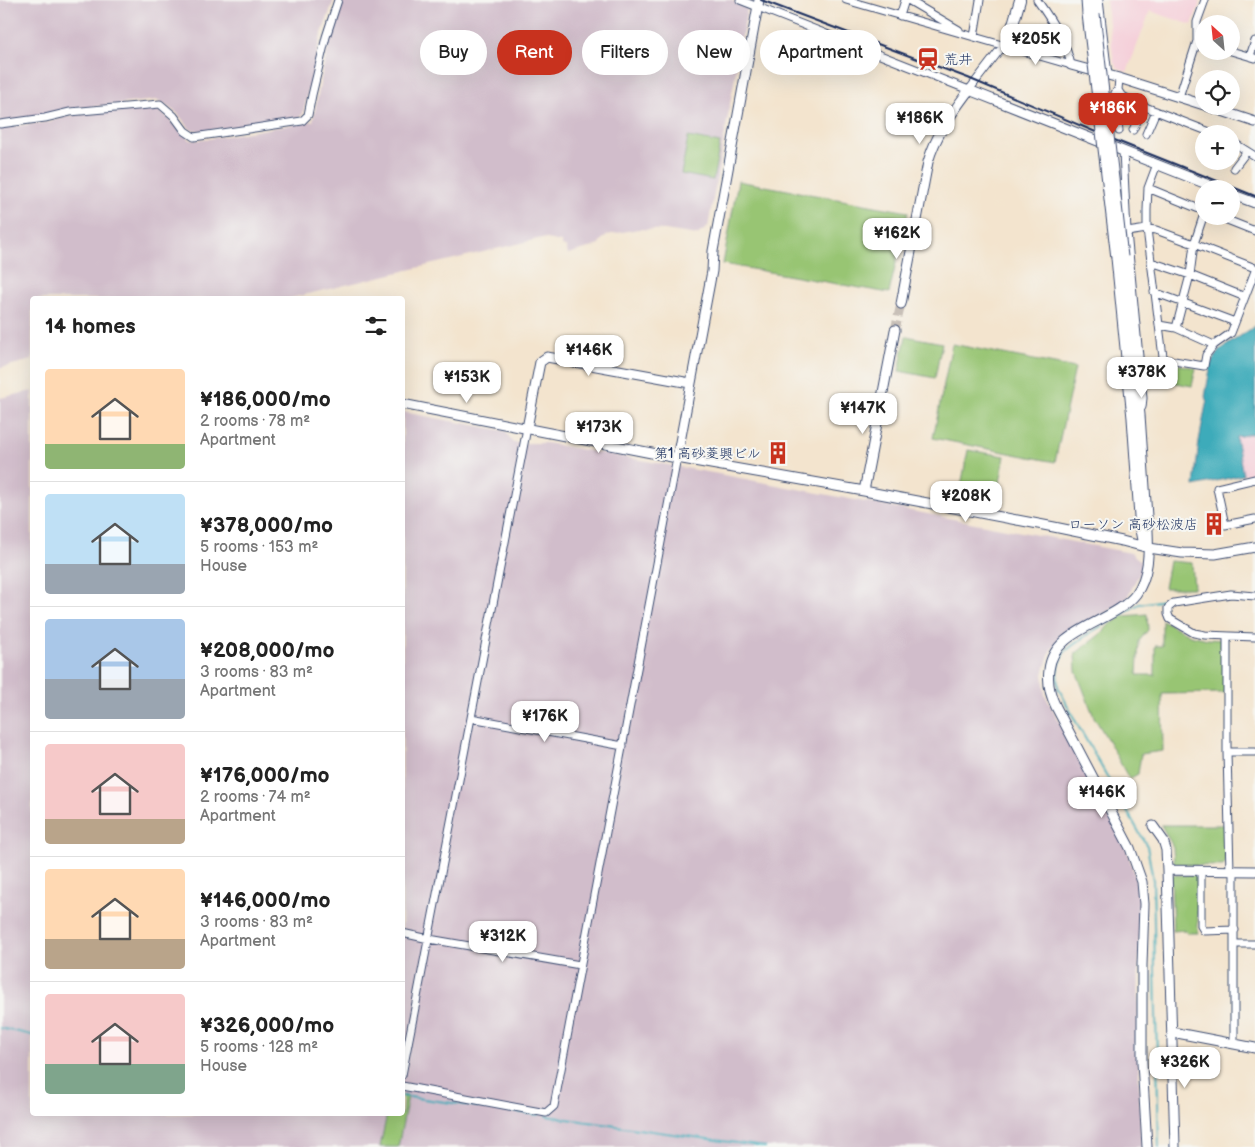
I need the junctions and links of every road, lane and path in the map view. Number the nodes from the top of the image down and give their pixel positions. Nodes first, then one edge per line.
1 (338, 0) edge
2 (740, 0) edge
3 (846, 0) edge
4 (906, 0) edge
5 (980, 0) edge
6 (1020, 0) edge
7 (1038, 0) edge
8 (1086, 0) edge
9 (1093, 0) edge
10 (1099, 0) edge
11 (1205, 0) edge
12 (759, 4) edge
13 (1091, 14) junction
14 (1200, 15) edge
15 (900, 16) junction
16 (965, 34) junction
17 (974, 37) junction
18 (1255, 41) edge
19 (1007, 46) junction
20 (1195, 55) edge
21 (1252, 57) edge
22 (1071, 65) junction
23 (1108, 75) junction
24 (1119, 78) junction
25 (969, 90) junction
26 (1118, 90) junction
27 (1179, 97) junction
28 (1195, 103) edge
29 (1144, 106) junction
30 (1156, 111) junction
31 (1233, 115) edge
32 (1255, 122) edge
33 (0, 124) edge
34 (1195, 126) edge
35 (1133, 130) dead end
36 (1119, 131) dead end
37 (1146, 134) dead end
38 (1240, 147) edge
39 (1123, 151) junction
40 (1247, 152) junction
41 (1255, 156) edge
42 (1240, 163) edge
43 (1157, 164) junction
44 (1197, 180) edge
45 (1148, 188) junction
46 (1240, 197) edge
47 (1255, 203) edge
48 (1195, 208) edge
49 (1200, 225) edge
50 (1240, 225) edge
51 (1147, 229) junction
52 (1255, 231) edge
53 (1127, 232) junction
54 (1194, 244) junction
55 (1119, 258) junction
56 (1151, 262) junction
57 (1255, 270) edge
58 (1190, 275) junction
59 (1154, 292) junction
60 (1245, 297) junction
61 (1183, 302) junction
62 (900, 304) tunnel mouth
63 (1235, 322) junction
64 (1158, 325) junction
65 (1176, 328) junction
66 (895, 330) tunnel mouth
67 (1214, 345) junction
68 (690, 383) junction
69 (405, 405) edge
70 (1140, 415) junction
71 (527, 428) junction
72 (677, 458) junction
73 (1255, 480) edge
74 (864, 491) junction
75 (1255, 519) edge
76 (1255, 547) edge
77 (1149, 548) junction
78 (1255, 596) edge
79 (1227, 636) junction
80 (1255, 637) edge
81 (470, 718) junction
82 (622, 746) junction
83 (1227, 752) junction
84 (1255, 752) edge
85 (1153, 826) dead end
86 (1167, 870) junction
87 (1200, 870) junction
88 (1232, 871) junction
89 (1255, 871) edge
90 (1234, 930) junction
91 (405, 934) edge
92 (429, 939) junction
93 (1235, 944) junction
94 (1255, 944) edge
95 (580, 965) junction
96 (1172, 1032) junction
97 (1234, 1044) junction
98 (1255, 1048) edge
99 (405, 1060) edge
100 (405, 1087) edge
101 (1146, 1147) edge
102 (1175, 1147) edge

1 - 33 street
2 - 12 street
3 - 15 street
4 - 15 street
4 - 16 street
5 - 17 street
6 - 19 main road
7 - 22 street
8 - 13 street
9 - 13 street
10 - 23 street
11 - 14 street
12 - 25 street
12 - 68 street
13 - 55 street, bridge
15 - 16 street
16 - 17 street
17 - 19 street
18 - 21 street
19 - 22 street
19 - 25 street
20 - 27 street
22 - 23 street
23 - 24 street
24 - 26 street
24 - 27 street
25 - 39 street
25 - 62 street
26 - 29 street
26 - 36 street
27 - 28 street
29 - 30 street
29 - 35 street
30 - 34 street
30 - 37 street
31 - 32 street
38 - 40 street
39 - 43 street
39 - 53 street
40 - 41 street
40 - 42 street
43 - 44 street
43 - 45 street
45 - 48 street
45 - 51 street
46 - 47 street
49 - 54 street
50 - 52 street
51 - 53 street
51 - 54 street
51 - 56 street
53 - 70 street
54 - 57 street
54 - 58 street
55 - 70 street
55 - 77 street
56 - 58 street
56 - 59 street
57 - 60 street
58 - 60 street
58 - 61 street
59 - 61 street
59 - 64 street
60 - 63 street
61 - 63 street
61 - 65 street
63 - 67 street
64 - 65 street
64 - 67 street
65 - 67 street
66 - 74 street
68 - 71 street
68 - 72 street
69 - 71 street
70 - 77 street
71 - 72 street
71 - 81 street
72 - 74 street
72 - 82 street
73 - 75 street
74 - 77 street
76 - 77 street
77 - 101 street
78 - 79 street
79 - 80 street
79 - 83 street
81 - 82 street
81 - 92 street
82 - 95 street
83 - 84 street
83 - 88 street
85 - 86 street
86 - 87 street
86 - 96 street
87 - 88 street
87 - 90 street
88 - 89 street
88 - 90 street
90 - 93 street
91 - 92 street
92 - 95 street
92 - 99 street
93 - 94 street
93 - 97 street
95 - 100 street
96 - 97 street
96 - 102 street
97 - 98 street

